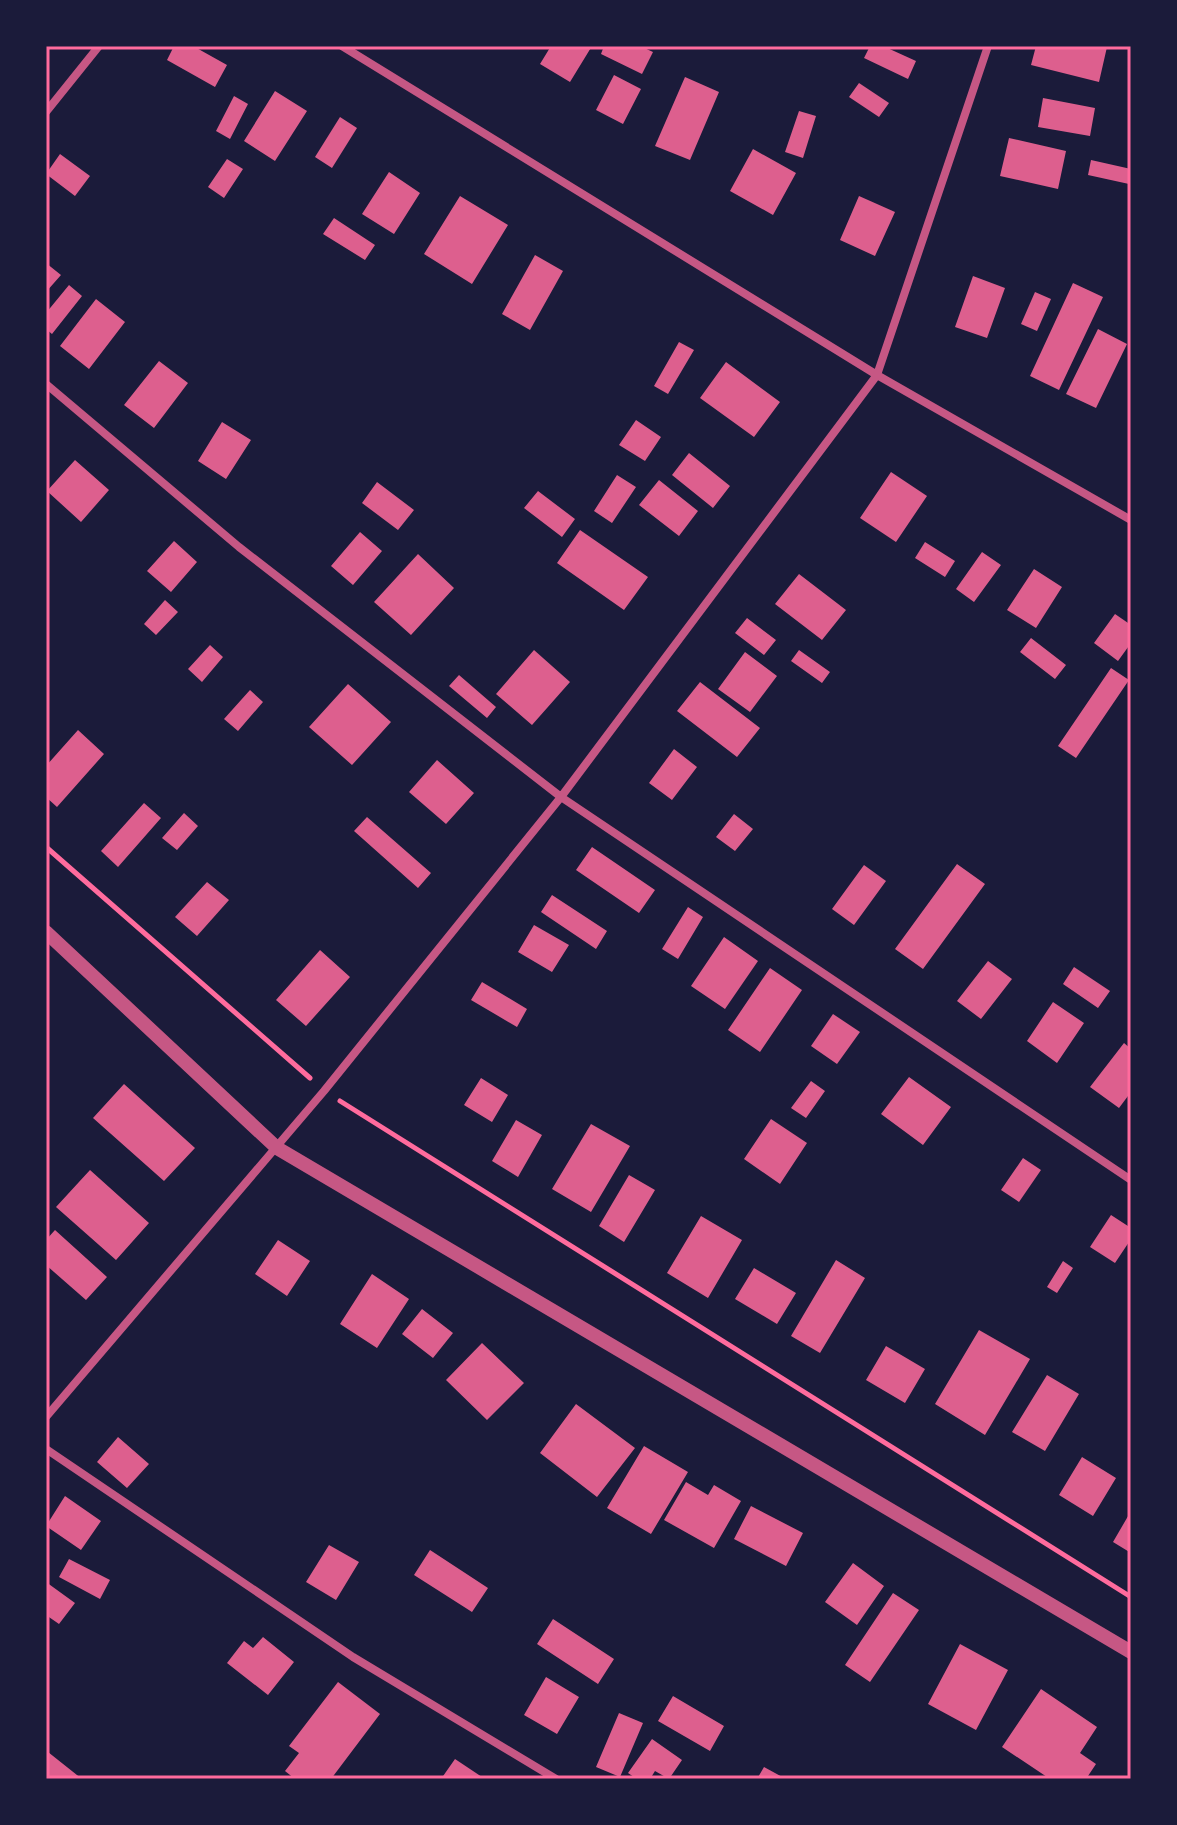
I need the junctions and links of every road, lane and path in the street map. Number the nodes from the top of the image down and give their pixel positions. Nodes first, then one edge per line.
1 (99, 46) edge
2 (342, 46) edge
3 (988, 46) edge
4 (46, 112) edge
5 (877, 375) junction
6 (46, 384) edge
7 (1131, 520) edge
8 (561, 797) junction
9 (46, 847) edge
10 (46, 932) edge
11 (324, 1091) junction
12 (277, 1148) junction
13 (1131, 1180) edge
14 (46, 1417) edge
15 (46, 1449) edge
16 (1131, 1597) edge
17 (1131, 1652) edge
18 (556, 1779) edge

1 - 4 street
2 - 5 street
3 - 5 street
5 - 7 street
5 - 8 street
6 - 8 street
8 - 11 street
8 - 13 street
9 - 11 path
10 - 12 street
11 - 12 street
11 - 16 path
12 - 14 street
12 - 17 street
15 - 18 street

